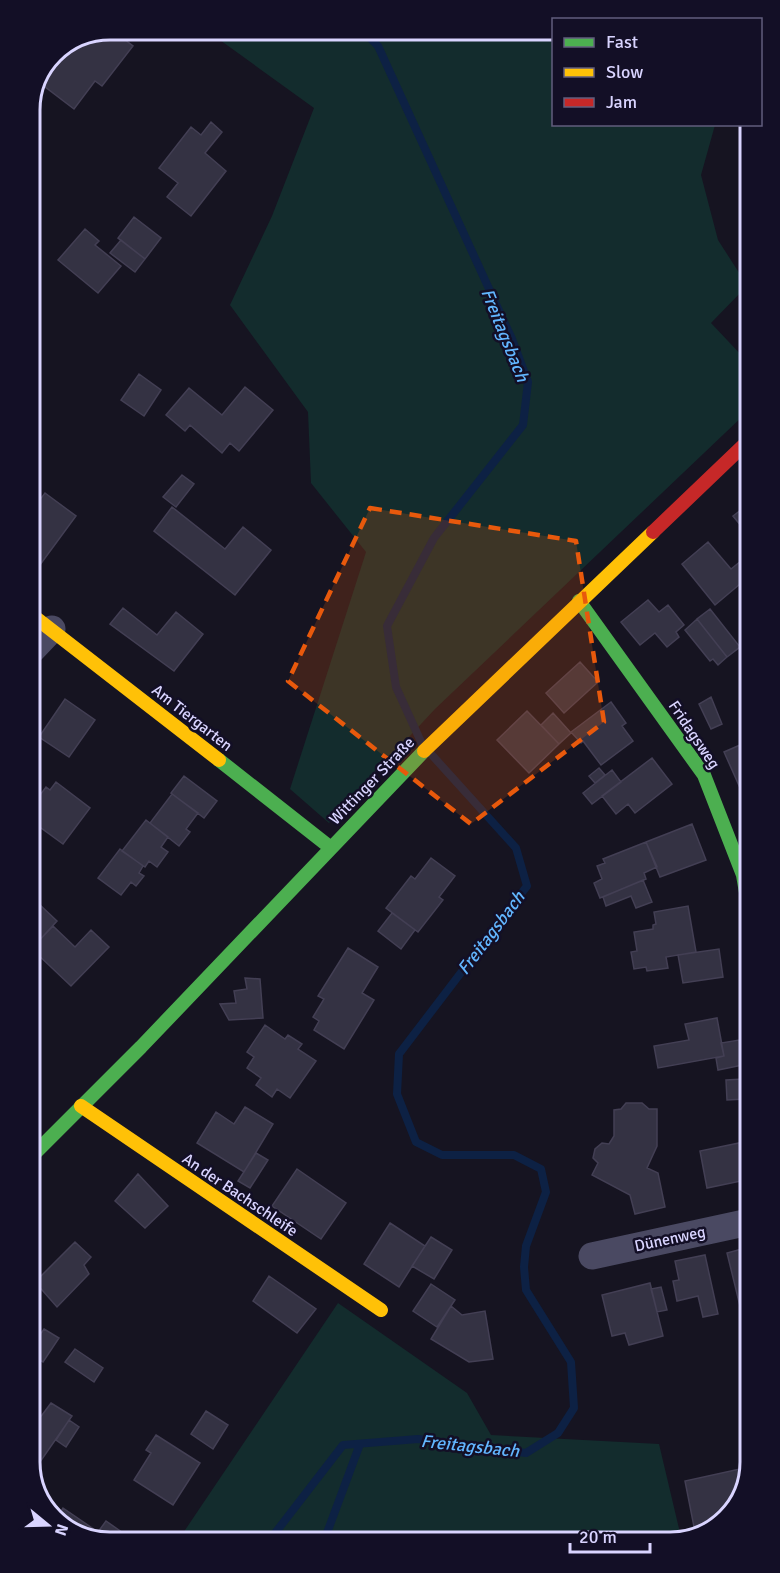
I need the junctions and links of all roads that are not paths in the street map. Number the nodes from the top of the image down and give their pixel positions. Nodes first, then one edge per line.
1 (740, 449) edge
2 (579, 601) junction
3 (42, 622) edge
4 (331, 848) junction
5 (740, 867) edge
6 (81, 1106) junction
7 (40, 1148) edge
8 (740, 1224) edge
9 (592, 1256) dead end
10 (381, 1310) dead end

1 - 2 street, Wittinger Straße
2 - 4 street, Wittinger Straße
2 - 5 street, Fridagsweg
3 - 4 street, Am Tiergarten
4 - 6 street, Wittinger Straße
6 - 7 street, Wittinger Straße
6 - 10 street, An der Bachschleife
8 - 9 street, Dünenweg

